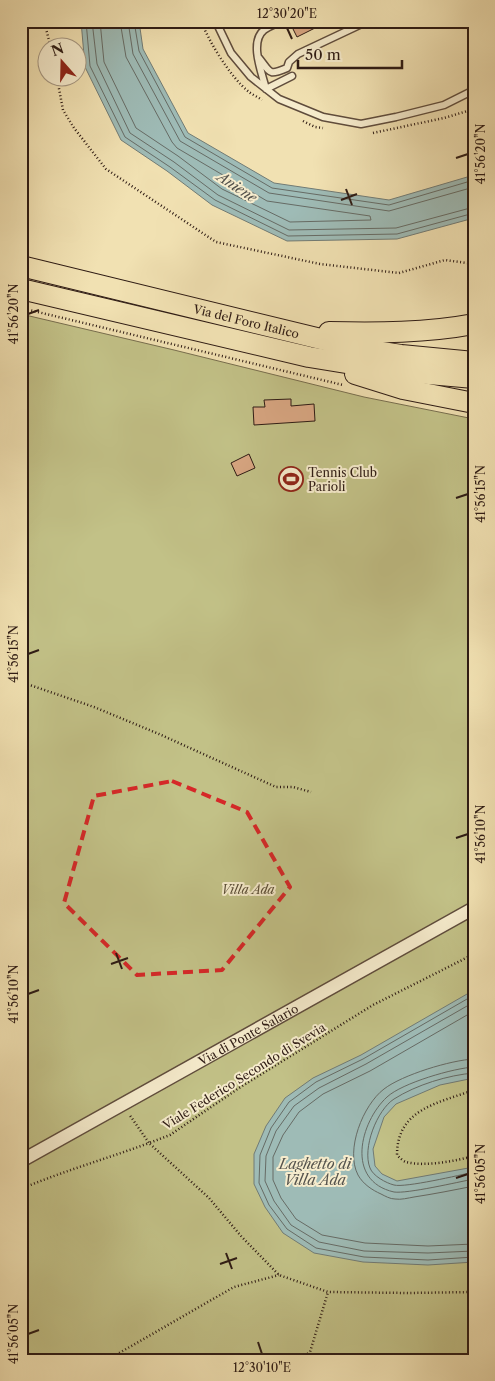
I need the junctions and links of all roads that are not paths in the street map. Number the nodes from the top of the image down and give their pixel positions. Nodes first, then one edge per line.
1 (218, 21) edge
2 (281, 21) edge
3 (368, 21) edge
4 (259, 58) junction
5 (292, 76) dead end
6 (266, 89) junction
7 (474, 90) edge
8 (21, 266) edge
9 (21, 289) edge
10 (474, 324) edge
11 (286, 331) junction
12 (474, 352) edge
13 (401, 355) junction
14 (309, 358) junction
15 (474, 362) edge
16 (474, 378) edge
17 (422, 393) junction
18 (474, 395) edge
19 (474, 403) edge
20 (474, 908) edge
21 (21, 1161) edge

1 - 6 lane
2 - 4 lane
3 - 4 lane
4 - 6 lane
5 - 6 lane
6 - 7 lane
8 - 11 highway, Via del Foro Italico
9 - 14 highway, Via del Foro Italico
10 - 11 highway
11 - 13 highway, Via del Foro Italico
12 - 13 highway
13 - 15 highway, Via del Foro Italico
14 - 16 highway, Via del Foro Italico
14 - 17 highway
17 - 18 highway
17 - 19 highway
20 - 21 street, Via di Ponte Salario

